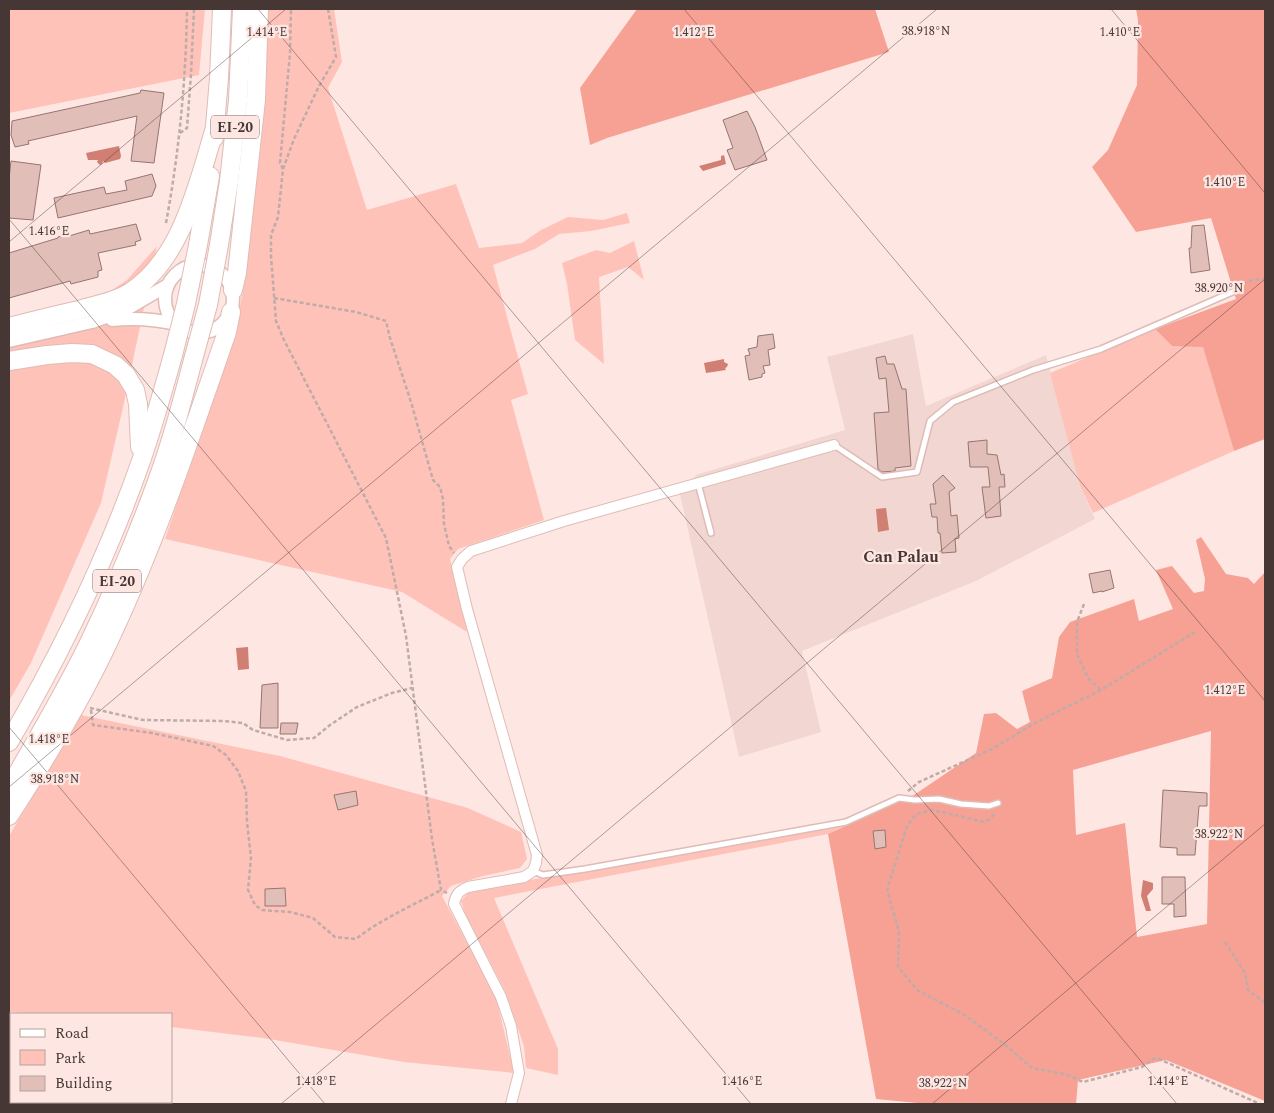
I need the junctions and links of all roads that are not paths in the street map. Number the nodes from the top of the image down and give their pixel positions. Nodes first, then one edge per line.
1 (222, 9) edge
2 (242, 9) edge
3 (259, 9) edge
4 (215, 128) junction
5 (168, 285) junction
6 (233, 290) junction
7 (1237, 290) road end
8 (231, 312) junction
9 (92, 322) junction
10 (176, 324) junction
11 (9, 327) edge
12 (9, 341) edge
13 (9, 361) edge
14 (834, 444) joint
15 (141, 461) junction
16 (698, 482) junction
17 (711, 533) dead end
18 (9, 742) edge
19 (9, 788) edge
20 (998, 803) road end
21 (9, 816) edge
22 (533, 870) junction
23 (511, 1104) edge

1 - 4 highway, EI-20
2 - 19 highway, EI-20, bridge
3 - 6 highway
4 - 11 highway
4 - 15 highway, EI-20, bridge
5 - 6 street
5 - 9 street
5 - 10 street
6 - 8 street
7 - 14 lane
8 - 10 street
8 - 21 highway
9 - 10 street
9 - 12 street
13 - 15 highway
14 - 16 street
15 - 18 highway, EI-20
16 - 17 lane
16 - 22 street
20 - 22 lane
22 - 23 street

